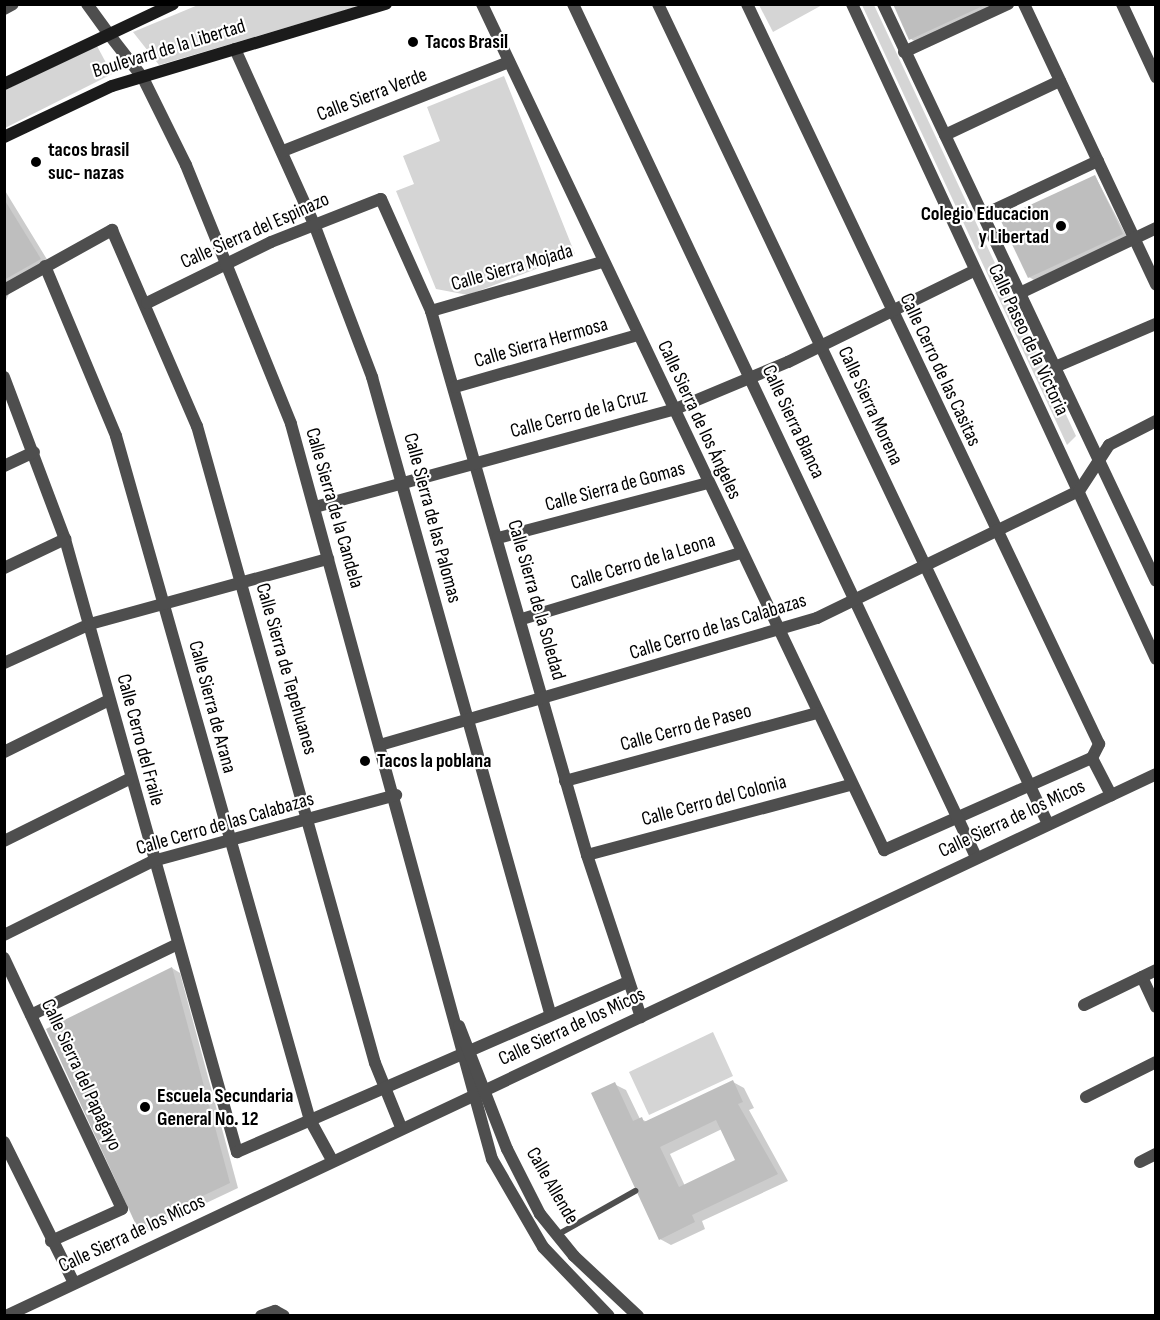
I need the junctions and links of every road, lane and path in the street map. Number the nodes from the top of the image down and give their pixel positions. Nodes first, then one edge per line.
1 (14, 4) edge
2 (87, 4) edge
3 (173, 4) edge
4 (386, 4) edge
5 (482, 4) edge
6 (573, 4) edge
7 (658, 4) edge
8 (747, 4) edge
9 (852, 4) edge
10 (883, 4) edge
11 (1008, 4) edge
12 (1024, 4) edge
13 (1122, 4) edge
14 (4, 9) edge
15 (108, 33) junction
16 (235, 49) junction
17 (904, 52) junction
18 (509, 62) junction
19 (1155, 77) edge
20 (143, 78) junction
21 (1060, 81) junction
22 (4, 84) edge
23 (945, 135) junction
24 (4, 137) edge
25 (283, 151) junction
26 (1098, 161) junction
27 (381, 199) joint
28 (983, 215) junction
29 (314, 224) junction
30 (1155, 228) edge
31 (1134, 238) junction
32 (229, 261) junction
33 (602, 262) junction
34 (45, 266) junction
35 (974, 271) junction
36 (1155, 284) edge
37 (4, 290) edge
38 (1020, 293) junction
39 (147, 303) junction
40 (431, 311) junction
41 (891, 312) junction
42 (1155, 324) edge
43 (638, 335) junction
44 (820, 346) junction
45 (1055, 367) junction
46 (4, 377) edge
47 (751, 379) junction
48 (455, 387) junction
49 (673, 410) junction
50 (1155, 421) edge
51 (34, 452) junction
52 (1097, 456) junction
53 (475, 462) junction
54 (4, 466) edge
55 (403, 483) junction
56 (708, 483) junction
57 (1079, 491) junction
58 (315, 507) junction
59 (996, 534) junction
60 (498, 538) junction
61 (65, 539) junction
62 (741, 553) junction
63 (328, 560) junction
64 (4, 568) edge
65 (925, 568) junction
66 (1155, 581) edge
67 (241, 583) junction
68 (856, 601) junction
69 (163, 603) junction
70 (522, 619) junction
71 (90, 624) junction
72 (779, 633) junction
73 (1155, 659) edge
74 (4, 663) edge
75 (544, 698) junction
76 (109, 700) junction
77 (817, 713) junction
78 (467, 721) junction
79 (380, 745) junction
80 (4, 752) edge
81 (1094, 754) junction
82 (1155, 774) edge
83 (129, 779) junction
84 (565, 781) junction
85 (851, 785) junction
86 (1031, 787) junction
87 (396, 795) junction
88 (1111, 795) junction
89 (307, 819) junction
90 (959, 821) junction
91 (1048, 824) junction
92 (228, 840) junction
93 (4, 841) edge
94 (587, 855) junction
95 (976, 857) junction
96 (153, 861) junction
97 (4, 935) edge
98 (176, 945) junction
99 (4, 958) edge
100 (1155, 970) edge
101 (1142, 977) junction
102 (625, 983) junction
103 (1084, 1005) dead end
104 (1155, 1007) edge
105 (550, 1013) junction
106 (32, 1015) junction
107 (641, 1017) junction
108 (467, 1053) junction
109 (1155, 1062) edge
110 (384, 1088) junction
111 (486, 1088) junction
112 (470, 1094) junction
113 (1086, 1097) dead end
114 (310, 1120) junction
115 (401, 1126) junction
116 (4, 1142) edge
117 (1155, 1154) edge
118 (332, 1160) junction
119 (1140, 1162) dead end
120 (636, 1191) dead end
121 (540, 1214) junction
122 (526, 1223) junction
123 (556, 1235) junction
124 (51, 1241) junction
125 (74, 1282) junction
126 (6, 1316) edge
127 (261, 1316) edge
128 (284, 1316) edge
129 (609, 1316) edge
130 (638, 1316) edge

1 - 14 street
2 - 15 street, Calle Sierra de la Candela
3 - 15 main road, Boulevard de la Libertad
4 - 16 main road, Boulevard de la Libertad
5 - 18 street, Calle Sierra de los Ángeles
6 - 47 street, Calle Sierra Blanca
7 - 44 street, Calle Sierra Morena
8 - 41 street, Calle Cerro de las Casitas
9 - 35 street, Calle Paseo de la Victoria
10 - 17 street, Calle Paseo de la Victoria
11 - 17 street
12 - 21 street
13 - 19 street
15 - 20 street, Calle Sierra de la Candela
15 - 22 main road, Boulevard de la Libertad
16 - 20 main road, Boulevard de la Libertad
16 - 25 street, Calle Sierra de las Palomas
17 - 23 street, Calle Paseo de la Victoria
18 - 25 street, Calle Sierra Verde
18 - 33 street, Calle Sierra de los Ángeles
20 - 24 main road, Boulevard de la Libertad
20 - 32 street, Calle Sierra de la Candela
21 - 23 street
21 - 26 street
23 - 28 street, Calle Paseo de la Victoria
25 - 29 street, Calle Sierra de las Palomas
26 - 28 street
26 - 31 street
27 - 29 street, Calle Sierra del Espinazo
27 - 40 street, Calle Sierra de la Soledad
28 - 38 street, Calle Paseo de la Victoria
29 - 32 street, Calle Sierra del Espinazo
29 - 55 street, Calle Sierra de las Palomas
30 - 31 street
31 - 36 street
31 - 38 street
32 - 39 street, Calle Sierra del Espinazo
32 - 58 street, Calle Sierra de la Candela
33 - 40 street, Calle Sierra Mojada
33 - 43 street, Calle Sierra de los Ángeles
34 - 37 street
34 - 39 street, Calle Sierra de Tepehuanes
34 - 69 street, Calle Sierra de Arana
35 - 41 street, Calle Cerro de la Cruz
35 - 57 street, Calle Paseo de la Victoria
38 - 45 street, Calle Paseo de la Victoria
39 - 67 street, Calle Sierra de Tepehuanes
40 - 48 street, Calle Sierra de la Soledad
41 - 44 street, Calle Cerro de la Cruz
41 - 59 street, Calle Cerro de las Casitas
42 - 45 street
43 - 48 street, Calle Sierra Hermosa
43 - 49 street, Calle Sierra de los Ángeles
44 - 47 street, Calle Cerro de la Cruz
44 - 65 street, Calle Sierra Morena
45 - 52 street, Calle Paseo de la Victoria
46 - 51 street, Calle Cerro del Fraile
47 - 49 street, Calle Cerro de la Cruz
47 - 68 street, Calle Sierra Blanca
48 - 53 street, Calle Sierra de la Soledad
49 - 53 street, Calle Cerro de la Cruz
49 - 56 street, Calle Sierra de los Ángeles
50 - 52 street
51 - 54 street
51 - 61 street, Calle Cerro del Fraile
52 - 57 street
52 - 66 street, Calle Paseo de la Victoria
53 - 55 street, Calle Cerro de la Cruz
53 - 60 street, Calle Sierra de la Soledad
55 - 58 street, Calle Cerro de la Cruz
55 - 78 street, Calle Sierra de las Palomas
56 - 60 street, Calle Sierra de Gomas
56 - 62 street, Calle Sierra de los Ángeles
57 - 59 street, Calle Cerro de las Calabazas
57 - 73 street, Calle Paseo de la Victoria
58 - 63 street, Calle Sierra de la Candela
59 - 65 street, Calle Cerro de las Calabazas
59 - 81 street, Calle Cerro de las Casitas
60 - 70 street, Calle Sierra de la Soledad
61 - 64 street
61 - 71 street, Calle Cerro del Fraile
62 - 70 street, Calle Cerro de la Leona
62 - 72 street, Calle Sierra de los Ángeles
63 - 67 street
63 - 79 street, Calle Sierra de la Candela
65 - 68 street, Calle Cerro de las Calabazas
65 - 86 street, Calle Sierra Morena
67 - 69 street
67 - 89 street, Calle Sierra de Tepehuanes
68 - 72 street, Calle Cerro de las Calabazas
68 - 90 street, Calle Sierra Blanca
69 - 71 street
69 - 92 street, Calle Sierra de Arana
70 - 75 street, Calle Sierra de la Soledad
71 - 74 street
71 - 76 street, Calle Cerro del Fraile
72 - 75 street, Calle Cerro de las Calabazas
72 - 77 street, Calle Sierra de los Ángeles
75 - 78 street, Calle Cerro de las Calabazas
75 - 84 street, Calle Sierra de la Soledad
76 - 80 street
76 - 83 street, Calle Cerro del Fraile
77 - 84 street, Calle Cerro de Paseo
77 - 85 street, Calle Sierra de los Ángeles
78 - 79 street, Calle Cerro de las Calabazas
78 - 105 street, Calle Sierra de las Palomas
79 - 87 street, Calle Sierra de la Candela
81 - 86 street
81 - 88 street, Calle Cerro de las Casitas
82 - 88 street, Calle Sierra de los Micos
83 - 93 street
83 - 96 street, Calle Cerro del Fraile
84 - 94 street, Calle Sierra de la Soledad
85 - 90 street, Calle Sierra de los Ángeles
85 - 94 street, Calle Cerro del Colonia
86 - 90 street
86 - 91 street, Calle Sierra Morena
87 - 89 street, Calle Cerro de las Calabazas
87 - 108 street, Calle Sierra de la Candela
88 - 91 street, Calle Sierra de los Micos
89 - 92 street, Calle Cerro de las Calabazas
89 - 110 street, Calle Sierra de Tepehuanes
90 - 95 street, Calle Sierra Blanca
91 - 95 street, Calle Sierra de los Micos
92 - 96 street, Calle Cerro de las Calabazas
92 - 114 street, Calle Sierra de Arana
94 - 102 street, Calle Sierra de la Soledad
95 - 107 street, Calle Sierra de los Micos
96 - 97 street, Calle Cerro de las Calabazas
96 - 98 street, Calle Cerro del Fraile
98 - 106 street
98 - 114 street, Calle Cerro del Fraile
99 - 106 street, Calle Sierra del Papagayo
100 - 101 street
101 - 103 street
101 - 104 street
102 - 105 street
102 - 107 street, Calle Sierra de la Soledad
105 - 108 street
106 - 124 street, Calle Sierra del Papagayo
107 - 111 street, Calle Sierra de los Micos
108 - 110 street
108 - 111 street, Calle Allende
108 - 112 street, Calle Allende
109 - 113 street
110 - 114 street
110 - 115 street, Calle Sierra de Tepehuanes
111 - 112 street, Calle Sierra de los Micos
111 - 121 street, Calle Allende
112 - 115 street, Calle Sierra de los Micos
112 - 122 street, Calle Allende
114 - 118 street, Calle Sierra de Arana
115 - 118 street, Calle Sierra de los Micos
116 - 124 street
117 - 119 street
118 - 125 street, Calle Sierra de los Micos
120 - 123 lane
121 - 122 street
121 - 123 street, Calle Allende
122 - 129 street, Calle Allende
123 - 130 street, Calle Allende
124 - 125 street
125 - 126 street, Calle Sierra de los Micos
127 - 128 street

